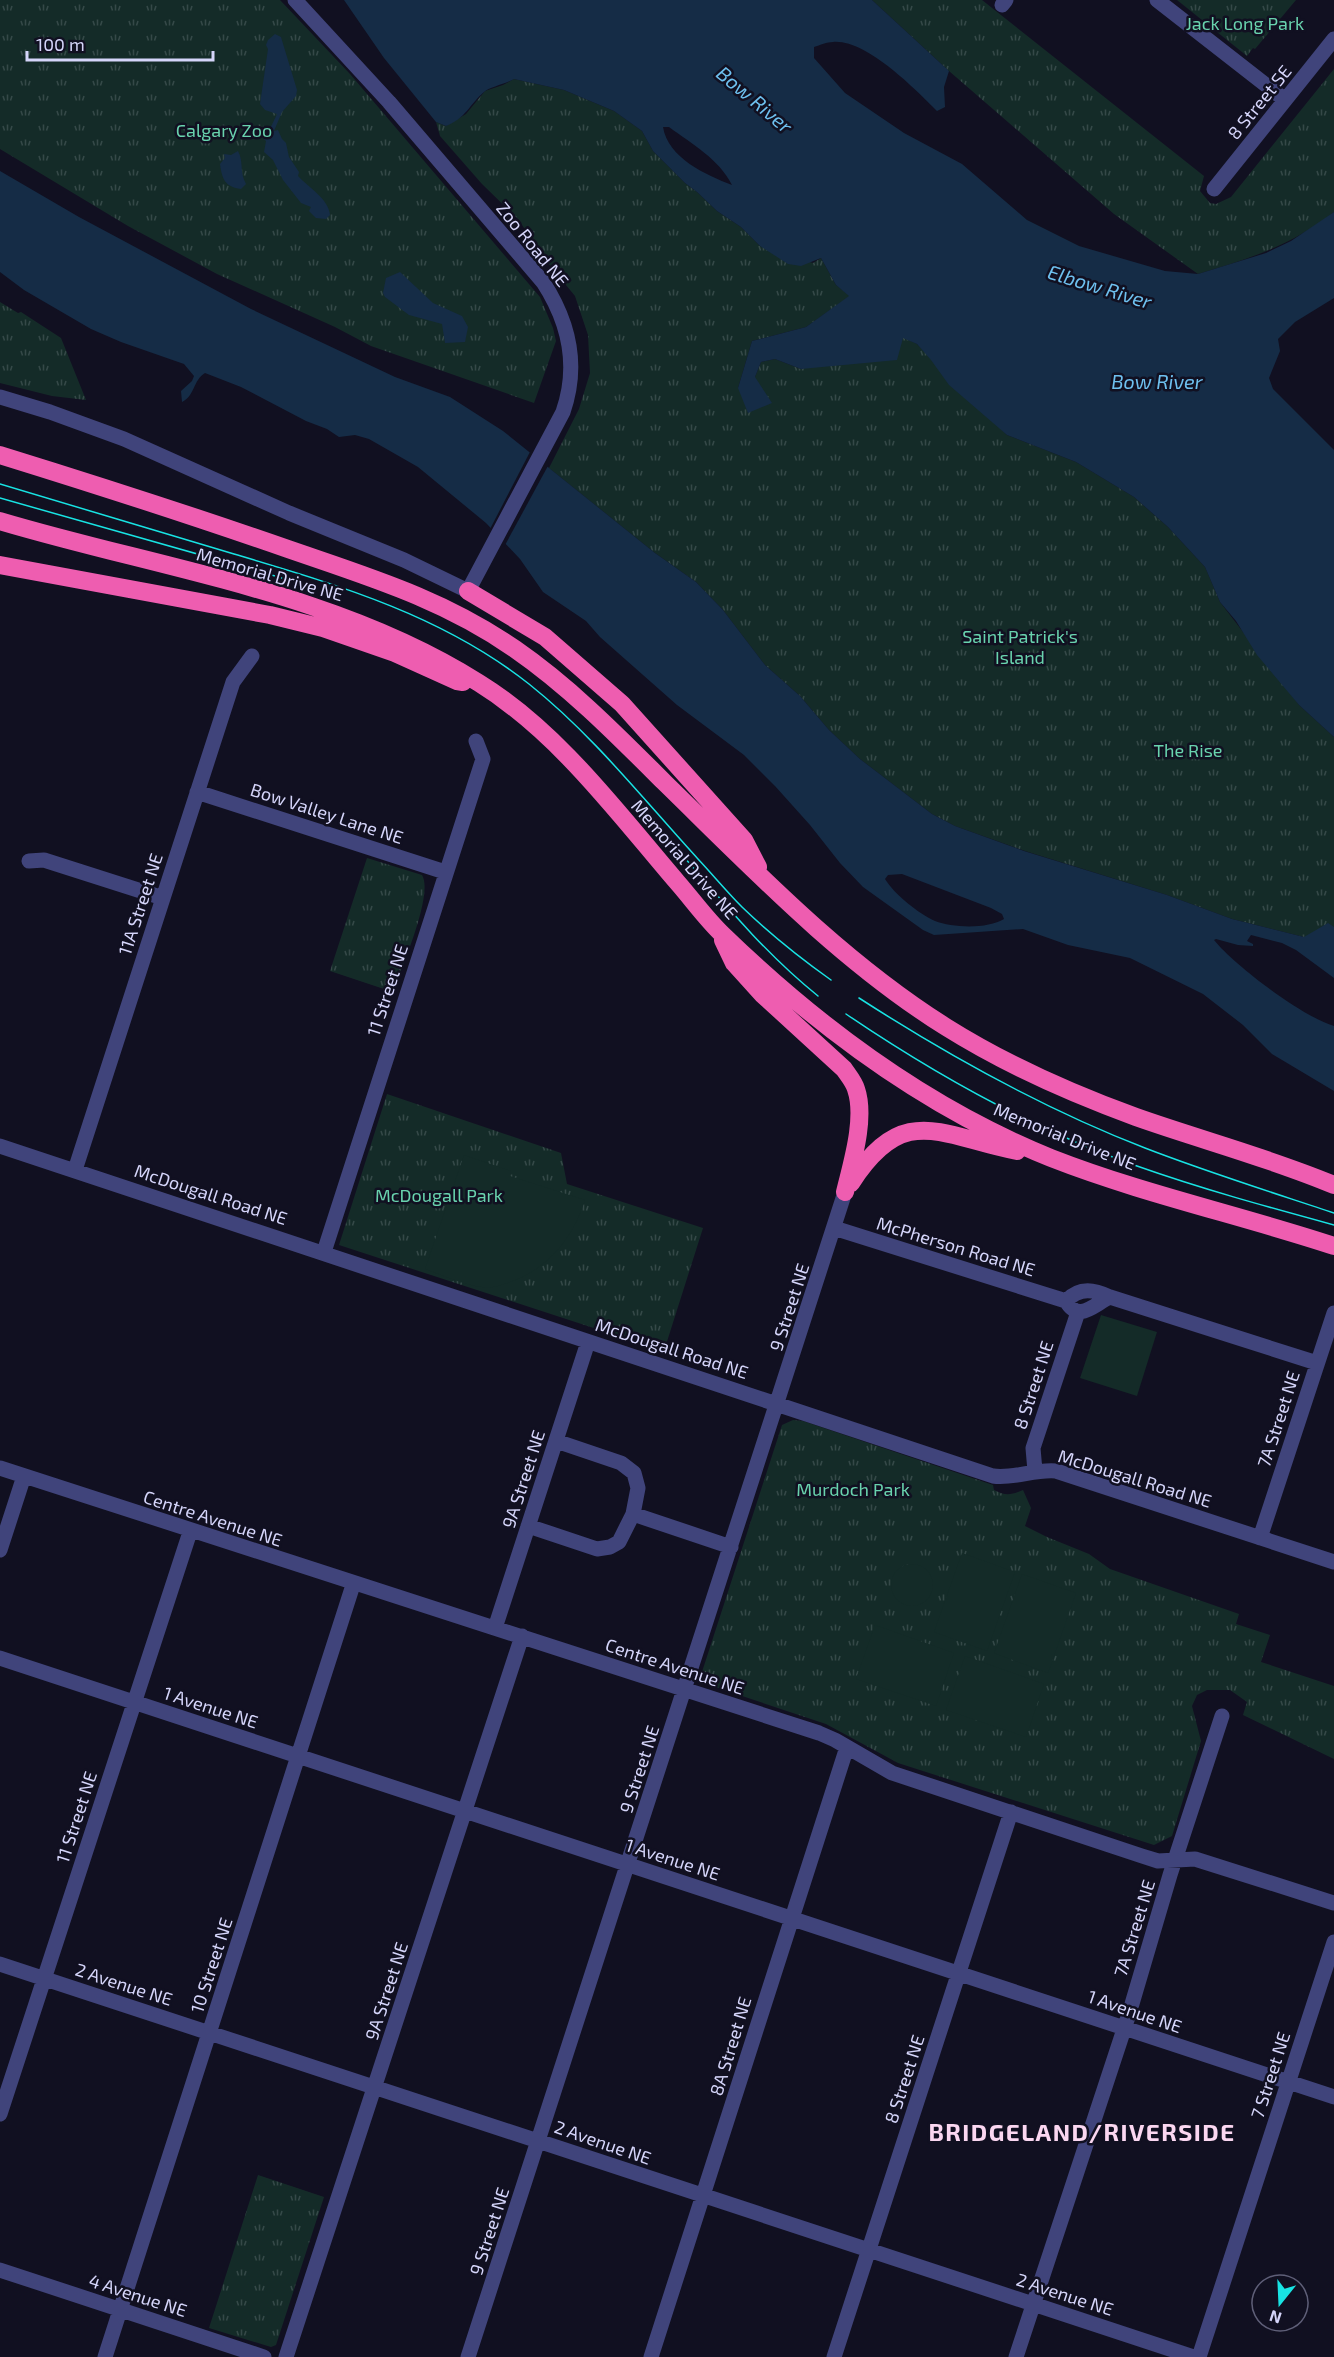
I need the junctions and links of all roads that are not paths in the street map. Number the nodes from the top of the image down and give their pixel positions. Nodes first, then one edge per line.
1 (295, 0) edge
2 (1157, 0) edge
3 (1334, 39) edge
4 (1285, 100) junction
5 (1214, 189) dead end
6 (0, 397) edge
7 (0, 455) edge
8 (0, 521) edge
9 (0, 565) edge
10 (468, 591) junction
11 (252, 656) dead end
12 (483, 684) junction
13 (476, 741) dead end
14 (197, 792) junction
15 (30, 861) dead end
16 (446, 872) junction
17 (764, 879) junction
18 (163, 898) junction
19 (720, 932) junction
20 (0, 1146) edge
21 (1050, 1157) junction
22 (75, 1170) junction
23 (1334, 1185) edge
24 (845, 1192) junction
25 (834, 1228) junction
26 (1334, 1246) edge
27 (324, 1252) junction
28 (1110, 1297) junction
29 (1066, 1301) junction
30 (1078, 1312) junction
31 (1334, 1312) edge
32 (588, 1342) junction
33 (1317, 1363) junction
34 (778, 1404) junction
35 (556, 1441) junction
36 (0, 1468) edge
37 (1035, 1471) junction
38 (24, 1476) junction
39 (633, 1514) junction
40 (528, 1526) junction
41 (190, 1532) junction
42 (1260, 1538) junction
43 (731, 1547) junction
44 (0, 1550) edge
45 (1334, 1562) edge
46 (353, 1584) junction
47 (495, 1628) junction
48 (522, 1636) junction
49 (0, 1658) edge
50 (685, 1690) junction
51 (134, 1702) junction
52 (1222, 1716) dead end
53 (847, 1747) junction
54 (299, 1757) junction
55 (465, 1811) junction
56 (1011, 1812) junction
57 (1175, 1859) junction
58 (628, 1865) junction
59 (1334, 1903) edge
60 (792, 1919) junction
61 (1334, 1942) edge
62 (0, 1964) edge
63 (959, 1973) junction
64 (45, 1979) junction
65 (1124, 2028) junction
66 (210, 2033) junction
67 (1288, 2081) junction
68 (375, 2087) junction
69 (1334, 2097) edge
70 (0, 2114) edge
71 (539, 2141) junction
72 (703, 2196) junction
73 (868, 2250) junction
74 (0, 2270) edge
75 (1033, 2304) junction
76 (120, 2309) junction
77 (105, 2357) edge
78 (264, 2357) edge
79 (286, 2357) edge
80 (468, 2357) edge
81 (651, 2357) edge
82 (834, 2357) edge
83 (1016, 2357) edge
84 (1194, 2357) edge
85 (1199, 2357) edge

1 - 10 street, Zoo Road NE
2 - 4 street
3 - 4 street, 8 Street SE
4 - 5 street, 8 Street SE
6 - 10 street
7 - 17 highway, Memorial Drive NE
8 - 12 highway, Memorial Drive NE
9 - 12 highway
10 - 17 highway
11 - 14 street, 11A Street NE
12 - 19 highway, Memorial Drive NE
13 - 16 street, 11 Street NE
14 - 16 street, Bow Valley Lane NE
14 - 18 street, 11A Street NE
15 - 18 street
16 - 27 street, 11 Street NE
17 - 23 highway, Memorial Drive NE
18 - 22 street, 11A Street NE
19 - 21 highway, Memorial Drive NE
19 - 24 highway
20 - 22 street, McDougall Road NE
21 - 24 highway
21 - 26 highway, Memorial Drive NE
22 - 27 street, McDougall Road NE
24 - 25 street, 9 Street NE
25 - 29 street, McPherson Road NE
25 - 34 street, 9 Street NE
27 - 32 street, McDougall Road NE
28 - 29 street
28 - 30 street
28 - 33 street
29 - 30 street, McPherson Road NE
30 - 37 street, 8 Street NE
31 - 33 street, 7A Street NE
32 - 34 street, McDougall Road NE
32 - 35 street, 9A Street NE
33 - 42 street, 7A Street NE
34 - 37 street, McDougall Road NE
34 - 43 street, 9 Street NE
35 - 39 street
35 - 40 street, 9A Street NE
36 - 38 street, Centre Avenue NE
37 - 42 street, McDougall Road NE
38 - 41 street, Centre Avenue NE
38 - 44 street
39 - 40 street
39 - 43 street
40 - 47 street, 9A Street NE
41 - 46 street, Centre Avenue NE
41 - 51 street, 11 Street NE
42 - 45 street, McDougall Road NE
43 - 50 street, 9 Street NE
46 - 47 street, Centre Avenue NE
46 - 54 street, 10 Street NE
47 - 48 street, Centre Avenue NE
48 - 50 street, Centre Avenue NE
48 - 55 street, 9A Street NE
49 - 51 street, 1 Avenue NE
50 - 53 street, Centre Avenue NE
50 - 58 street, 9 Street NE
51 - 54 street, 1 Avenue NE
51 - 64 street, 11 Street NE
52 - 57 street, 7A Street NE
53 - 56 street, Centre Avenue NE
53 - 60 street, 8A Street NE
54 - 55 street, 1 Avenue NE
54 - 66 street, 10 Street NE
55 - 58 street, 1 Avenue NE
55 - 68 street, 9A Street NE
56 - 57 street, Centre Avenue NE
56 - 63 street, 8 Street NE
57 - 59 street, Centre Avenue NE
57 - 65 street, 7A Street NE
58 - 60 street, 1 Avenue NE
58 - 71 street, 9 Street NE
60 - 63 street, 1 Avenue NE
60 - 72 street, 8A Street NE
61 - 67 street, 7 Street NE
62 - 64 street, 2 Avenue NE
63 - 65 street, 1 Avenue NE
63 - 73 street, 8 Street NE
64 - 66 street, 2 Avenue NE
64 - 70 street, 11 Street NE
65 - 67 street, 1 Avenue NE
65 - 75 street, 7A Street NE
66 - 68 street, 2 Avenue NE
66 - 76 street, 10 Street NE
67 - 69 street, 1 Avenue NE
67 - 85 street, 7 Street NE
68 - 71 street, 2 Avenue NE
68 - 79 street, 9A Street NE
71 - 72 street, 2 Avenue NE
71 - 80 street, 9 Street NE
72 - 73 street, 2 Avenue NE
72 - 81 street, 8A Street NE
73 - 75 street, 2 Avenue NE
73 - 82 street, 8 Street NE
74 - 76 street, 4 Avenue NE
75 - 83 street, 7A Street NE
75 - 84 street, 2 Avenue NE
76 - 77 street, 10 Street NE
76 - 78 street, 4 Avenue NE

